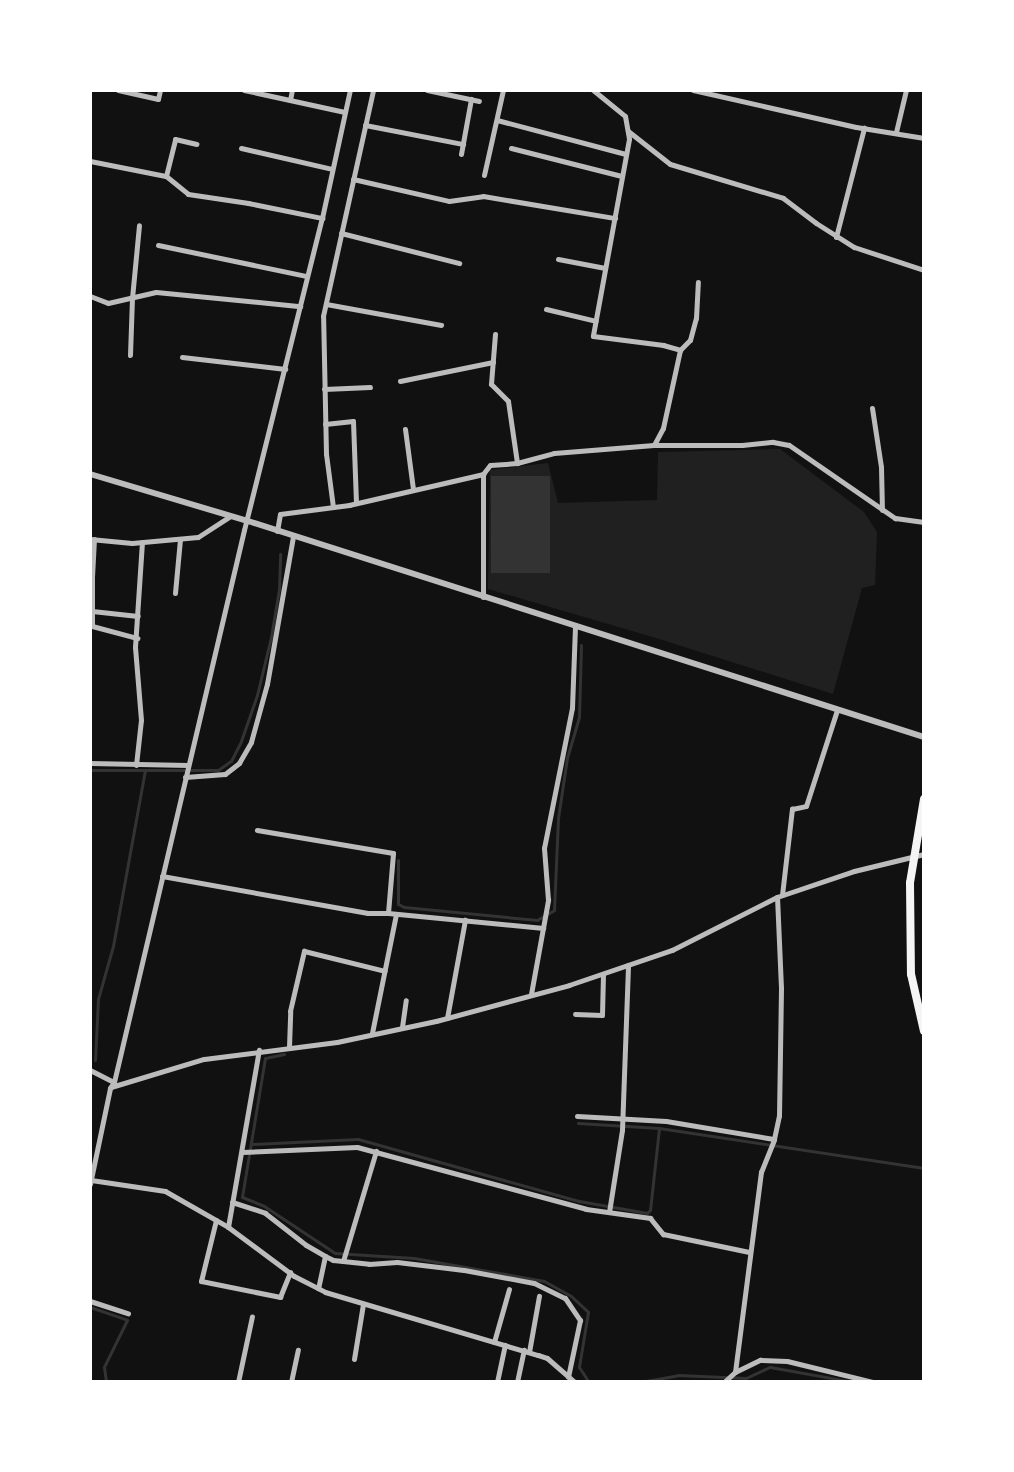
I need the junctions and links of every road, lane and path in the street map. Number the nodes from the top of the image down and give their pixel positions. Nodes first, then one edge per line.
1 (118, 90) edge
2 (160, 90) edge
3 (244, 90) edge
4 (292, 90) edge
5 (350, 90) edge
6 (373, 90) edge
7 (427, 90) edge
8 (504, 90) edge
9 (593, 90) edge
10 (693, 90) edge
11 (906, 90) edge
12 (471, 99) junction
13 (290, 100) junction
14 (479, 101) dead end
15 (345, 112) junction
16 (497, 120) junction
17 (365, 125) junction
18 (864, 128) junction
19 (628, 131) junction
20 (896, 132) junction
21 (924, 138) edge
22 (196, 144) dead end
23 (462, 144) junction
24 (241, 148) dead end
25 (511, 148) dead end
26 (460, 154) dead end
27 (626, 154) junction
28 (90, 161) edge
29 (332, 169) junction
30 (484, 175) dead end
31 (166, 176) junction
32 (622, 176) junction
33 (353, 180) junction
34 (322, 218) junction
35 (615, 218) junction
36 (140, 225) dead end
37 (341, 233) junction
38 (836, 237) junction
39 (158, 245) dead end
40 (558, 259) dead end
41 (459, 263) dead end
42 (605, 268) junction
43 (924, 270) edge
44 (307, 276) junction
45 (698, 282) dead end
46 (90, 296) edge
47 (132, 298) junction
48 (326, 304) junction
49 (300, 306) junction
50 (546, 309) dead end
51 (596, 321) junction
52 (441, 325) dead end
53 (495, 334) dead end
54 (680, 350) junction
55 (130, 355) dead end
56 (182, 357) dead end
57 (493, 362) junction
58 (285, 369) junction
59 (400, 381) dead end
60 (370, 387) dead end
61 (324, 388) junction
62 (872, 408) dead end
63 (325, 424) junction
64 (405, 429) dead end
65 (654, 445) junction
66 (517, 463) junction
67 (90, 474) edge
68 (483, 474) junction
69 (413, 489) junction
70 (356, 503) junction
71 (333, 507) junction
72 (882, 510) junction
73 (229, 517) junction
74 (248, 521) junction
75 (924, 522) edge
76 (277, 531) junction
77 (293, 536) junction
78 (92, 539) edge
79 (180, 539) junction
80 (142, 542) junction
81 (91, 577) edge
82 (175, 592) dead end
83 (483, 597) junction
84 (92, 611) junction
85 (138, 616) junction
86 (575, 626) junction
87 (137, 638) junction
88 (837, 710) junction
89 (924, 737) edge
90 (90, 763) edge
91 (136, 765) junction
92 (188, 765) junction
93 (185, 777) junction
94 (924, 799) edge
95 (257, 830) dead end
96 (919, 855) edge
97 (162, 876) junction
98 (779, 896) junction
99 (388, 914) junction
100 (396, 914) junction
101 (465, 920) junction
102 (543, 928) junction
103 (628, 965) junction
104 (385, 970) junction
105 (603, 974) junction
106 (531, 994) junction
107 (406, 1000) dead end
108 (575, 1014) dead end
109 (447, 1018) junction
110 (402, 1027) junction
111 (924, 1031) edge
112 (372, 1033) junction
113 (289, 1047) junction
114 (259, 1050) junction
115 (90, 1070) edge
116 (114, 1082) junction
117 (110, 1088) junction
118 (577, 1116) dead end
119 (623, 1118) junction
120 (774, 1139) junction
121 (376, 1151) junction
122 (242, 1152) junction
123 (91, 1182) edge
124 (232, 1202) junction
125 (609, 1212) junction
126 (216, 1220) junction
127 (228, 1227) junction
128 (749, 1252) junction
129 (325, 1256) junction
130 (343, 1261) junction
131 (290, 1272) junction
132 (318, 1288) junction
133 (509, 1289) dead end
134 (539, 1296) dead end
135 (90, 1300) edge
136 (363, 1304) junction
137 (128, 1313) dead end
138 (252, 1316) dead end
139 (494, 1342) junction
140 (505, 1345) junction
141 (298, 1350) dead end
142 (526, 1351) junction
143 (354, 1359) dead end
144 (735, 1372) junction
145 (568, 1377) junction
146 (238, 1382) edge
147 (291, 1382) edge
148 (497, 1382) edge
149 (517, 1382) edge
150 (575, 1382) edge
151 (672, 1382) edge
152 (698, 1382) edge
153 (724, 1382) edge
154 (873, 1382) edge

1 - 2 street
3 - 13 street
4 - 13 street
5 - 15 street
6 - 17 street
7 - 12 street
8 - 16 street
9 - 19 street
10 - 18 street
11 - 20 street
12 - 14 street
12 - 23 street
13 - 15 street
15 - 29 street
16 - 27 street
16 - 30 street
17 - 23 street
17 - 33 street
18 - 20 street
18 - 38 street
19 - 27 street
19 - 38 street
20 - 21 street
22 - 31 street
23 - 26 street
24 - 29 street
25 - 32 street
27 - 32 street
28 - 31 street
29 - 34 street
31 - 34 street
32 - 35 street
33 - 35 street
33 - 37 street
34 - 44 street
35 - 42 street
36 - 47 street
37 - 41 street
37 - 48 street
38 - 43 street
39 - 44 street
40 - 42 street
42 - 51 street
44 - 49 street
45 - 54 street
46 - 47 street
47 - 49 street
47 - 55 street
48 - 52 street
48 - 61 street
49 - 58 street
50 - 51 street
51 - 54 street
53 - 57 street
54 - 65 street
56 - 58 street
57 - 59 street
57 - 66 street
58 - 74 street
60 - 61 street
61 - 63 street
62 - 72 street
63 - 70 street
63 - 71 street
64 - 69 street
65 - 66 street
65 - 72 street
66 - 68 street
67 - 73 street
68 - 69 street
68 - 83 street
69 - 70 street
70 - 71 street
71 - 76 street
72 - 75 street
73 - 74 street
73 - 79 street
74 - 76 street
74 - 92 street
76 - 77 street
77 - 83 street
77 - 93 street
78 - 80 street
78 - 81 street
79 - 80 street
79 - 82 street
80 - 85 street
81 - 84 street
83 - 86 street
84 - 85 street
84 - 87 street
85 - 87 street
86 - 88 street
86 - 102 street
87 - 91 street
88 - 89 street
88 - 98 street
90 - 91 street
91 - 92 street
92 - 93 street
93 - 97 street
94 - 96 main road
95 - 99 street
96 - 98 street
96 - 111 main road
97 - 99 street
97 - 116 street
98 - 103 street
98 - 120 street
99 - 100 street
100 - 101 street
100 - 104 street
101 - 102 street
101 - 109 street
102 - 106 street
103 - 105 street
103 - 119 street
104 - 112 street
104 - 113 street
105 - 106 street
105 - 108 street
106 - 109 street
107 - 110 street
109 - 110 street
110 - 112 street
112 - 113 street
113 - 114 street
114 - 117 street
114 - 122 street
115 - 116 street
116 - 117 street
117 - 123 street
118 - 119 street
119 - 120 street
119 - 125 street
120 - 128 street
121 - 122 street
121 - 125 street
121 - 130 street
122 - 124 street
123 - 126 street
124 - 127 street
124 - 129 street
125 - 128 street
126 - 127 street
126 - 131 street
127 - 131 street
128 - 144 street
129 - 130 street
129 - 132 street
130 - 145 street
131 - 132 street
132 - 136 street
133 - 139 street
134 - 142 street
135 - 137 street
136 - 139 street
136 - 143 street
138 - 146 street
139 - 140 street
140 - 142 street
140 - 148 street
141 - 147 street
142 - 145 street
142 - 149 street
144 - 153 street
144 - 154 street
145 - 150 street
151 - 152 street

